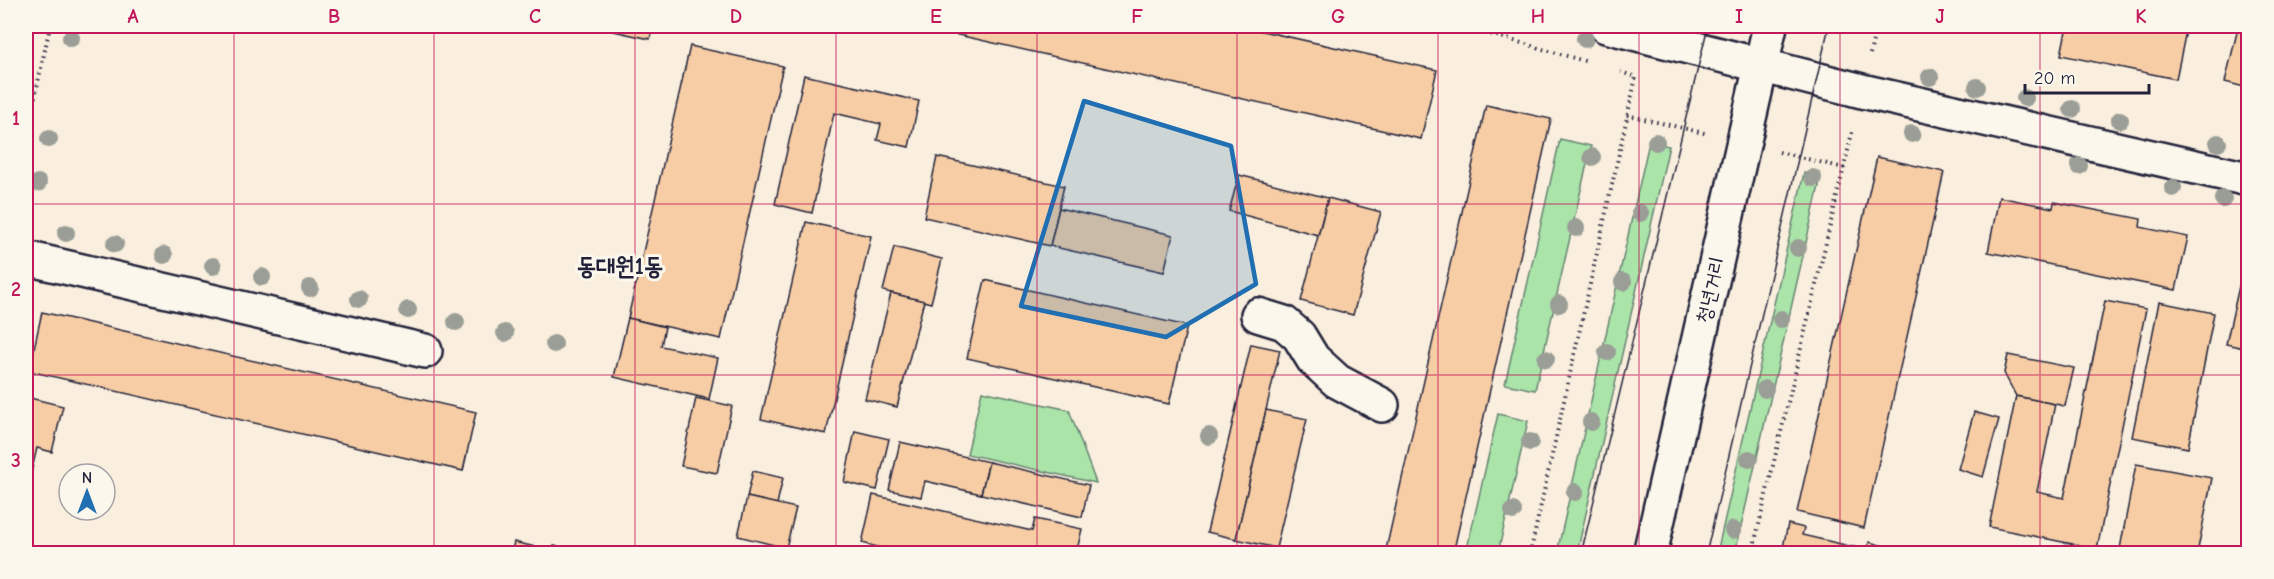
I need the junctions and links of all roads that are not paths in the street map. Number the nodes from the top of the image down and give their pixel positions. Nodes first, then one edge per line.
1 (1606, 26) edge
2 (1770, 26) edge
3 (1761, 64) junction
4 (2248, 179) edge
5 (26, 258) edge
6 (1258, 315) dead end
7 (425, 351) dead end
8 (1382, 405) dead end
9 (1650, 554) edge

1 - 3 main road
2 - 3 main road, 청년거리
3 - 4 main road
3 - 9 main road, 청년거리
5 - 7 main road
6 - 8 main road

